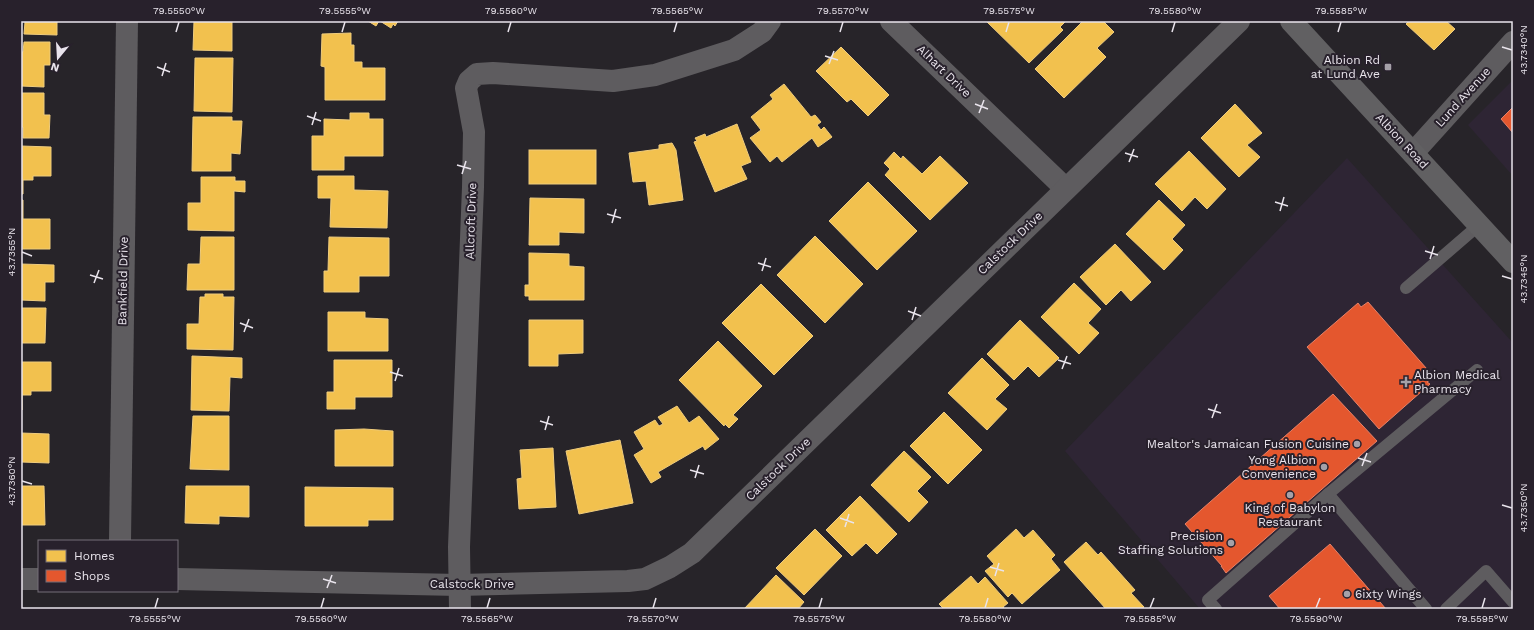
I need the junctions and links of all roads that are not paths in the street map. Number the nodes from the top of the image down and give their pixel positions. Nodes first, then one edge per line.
1 (127, 21) edge
2 (770, 21) edge
3 (891, 21) edge
4 (1239, 21) edge
5 (1291, 21) edge
6 (1513, 42) edge
7 (1413, 153) junction
8 (1066, 189) junction
9 (1479, 225) junction
10 (1512, 259) edge
11 (1406, 288) dead end
12 (1477, 370) dead end
13 (1328, 494) junction
14 (120, 540) edge
15 (21, 579) edge
16 (38, 579) edge
17 (178, 579) edge
18 (459, 585) junction
19 (1513, 602) edge
20 (460, 609) edge
21 (1216, 609) edge
22 (1426, 609) edge
23 (1446, 609) edge

1 - 14 street, Bankfield Drive
2 - 18 street, Allcroft Drive
3 - 8 street, Alhart Drive
4 - 8 street, Calstock Drive
5 - 7 main road, Albion Road
6 - 7 street, Lund Avenue
7 - 9 main road, Albion Road
8 - 18 street, Calstock Drive
9 - 10 main road, Albion Road
9 - 11 lane
12 - 13 lane
13 - 21 lane
13 - 22 lane
15 - 16 street
17 - 18 street, Calstock Drive
18 - 20 street, Allcroft Drive
19 - 23 lane

